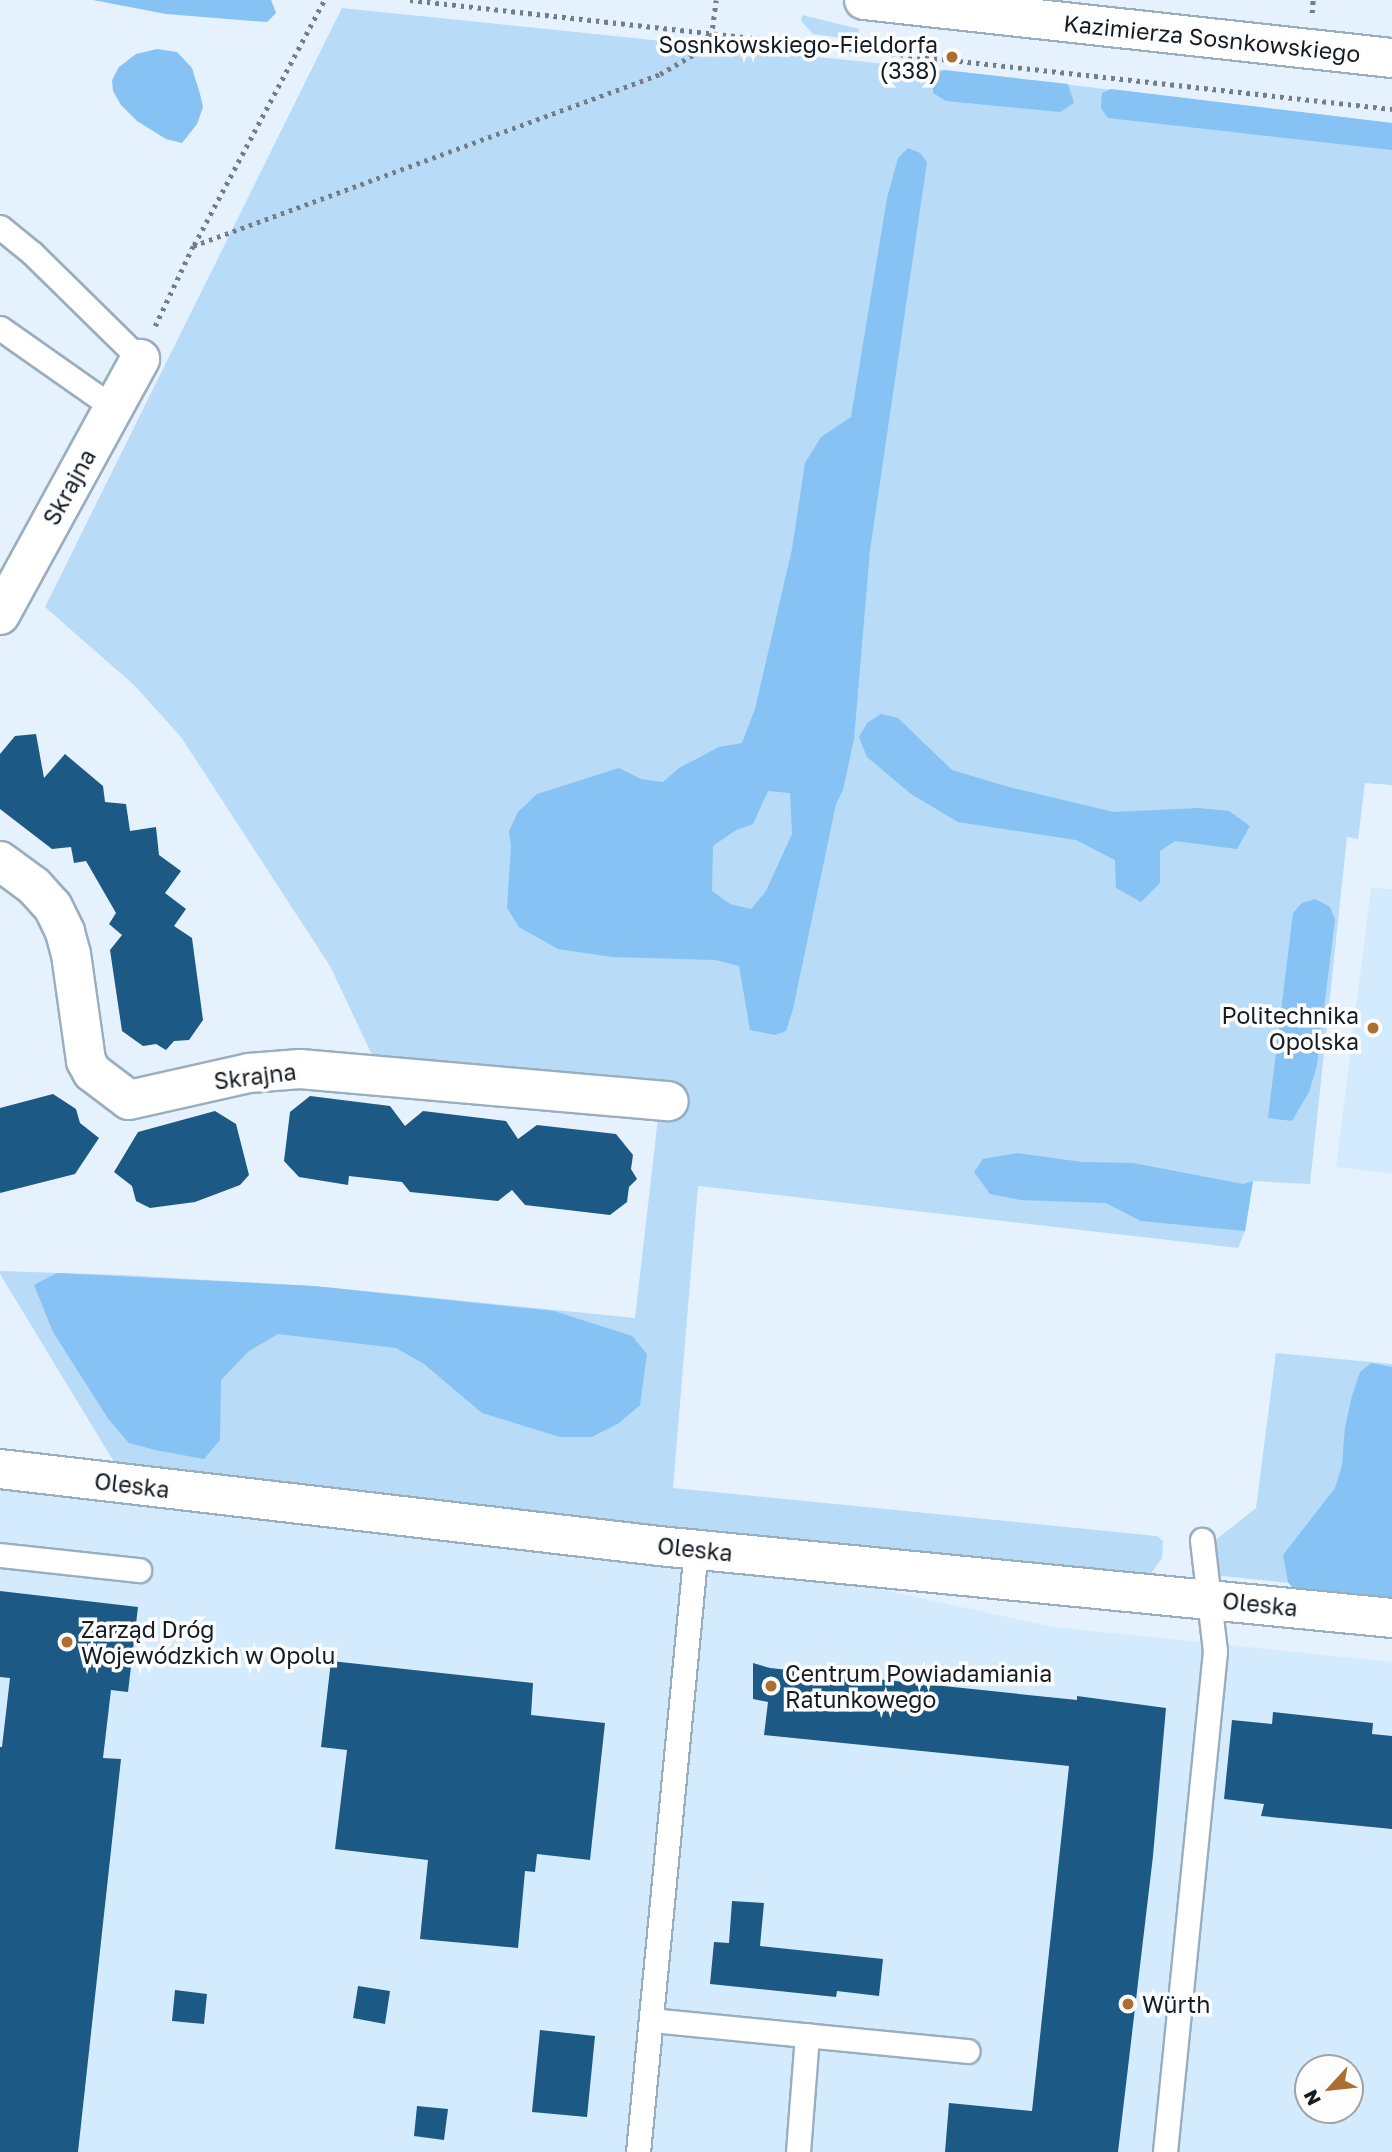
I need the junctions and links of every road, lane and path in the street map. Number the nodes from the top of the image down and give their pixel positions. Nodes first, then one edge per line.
1 (324, 0) edge
2 (410, 0) edge
3 (716, 0) edge
4 (864, 0) edge
5 (711, 35) junction
6 (1392, 58) edge
7 (1392, 109) edge
8 (0, 226) edge
9 (193, 246) junction
10 (0, 328) edge
11 (140, 359) junction
12 (114, 408) junction
13 (0, 615) edge
14 (0, 861) edge
15 (669, 1101) dead end
16 (0, 1469) edge
17 (1202, 1540) dead end
18 (696, 1549) junction
19 (0, 1555) edge
20 (139, 1570) dead end
21 (1207, 1599) junction
22 (1392, 1618) edge
23 (651, 2020) junction
24 (807, 2035) junction
25 (967, 2051) dead end
26 (638, 2152) edge
27 (798, 2152) edge
28 (1165, 2152) edge

1 - 9 path
2 - 5 path
3 - 5 path
4 - 6 street, Kazimierza Sosnkowskiego
5 - 7 path
5 - 9 path
8 - 11 lane
9 - 11 path
10 - 12 lane
11 - 12 street, Skrajna
12 - 13 street, Skrajna
14 - 15 street, Skrajna
16 - 18 street, Oleska
17 - 21 lane
18 - 21 street, Oleska
18 - 23 lane
19 - 20 lane
21 - 22 street, Oleska
21 - 28 lane
23 - 24 lane
23 - 26 lane
24 - 25 lane
24 - 27 lane

